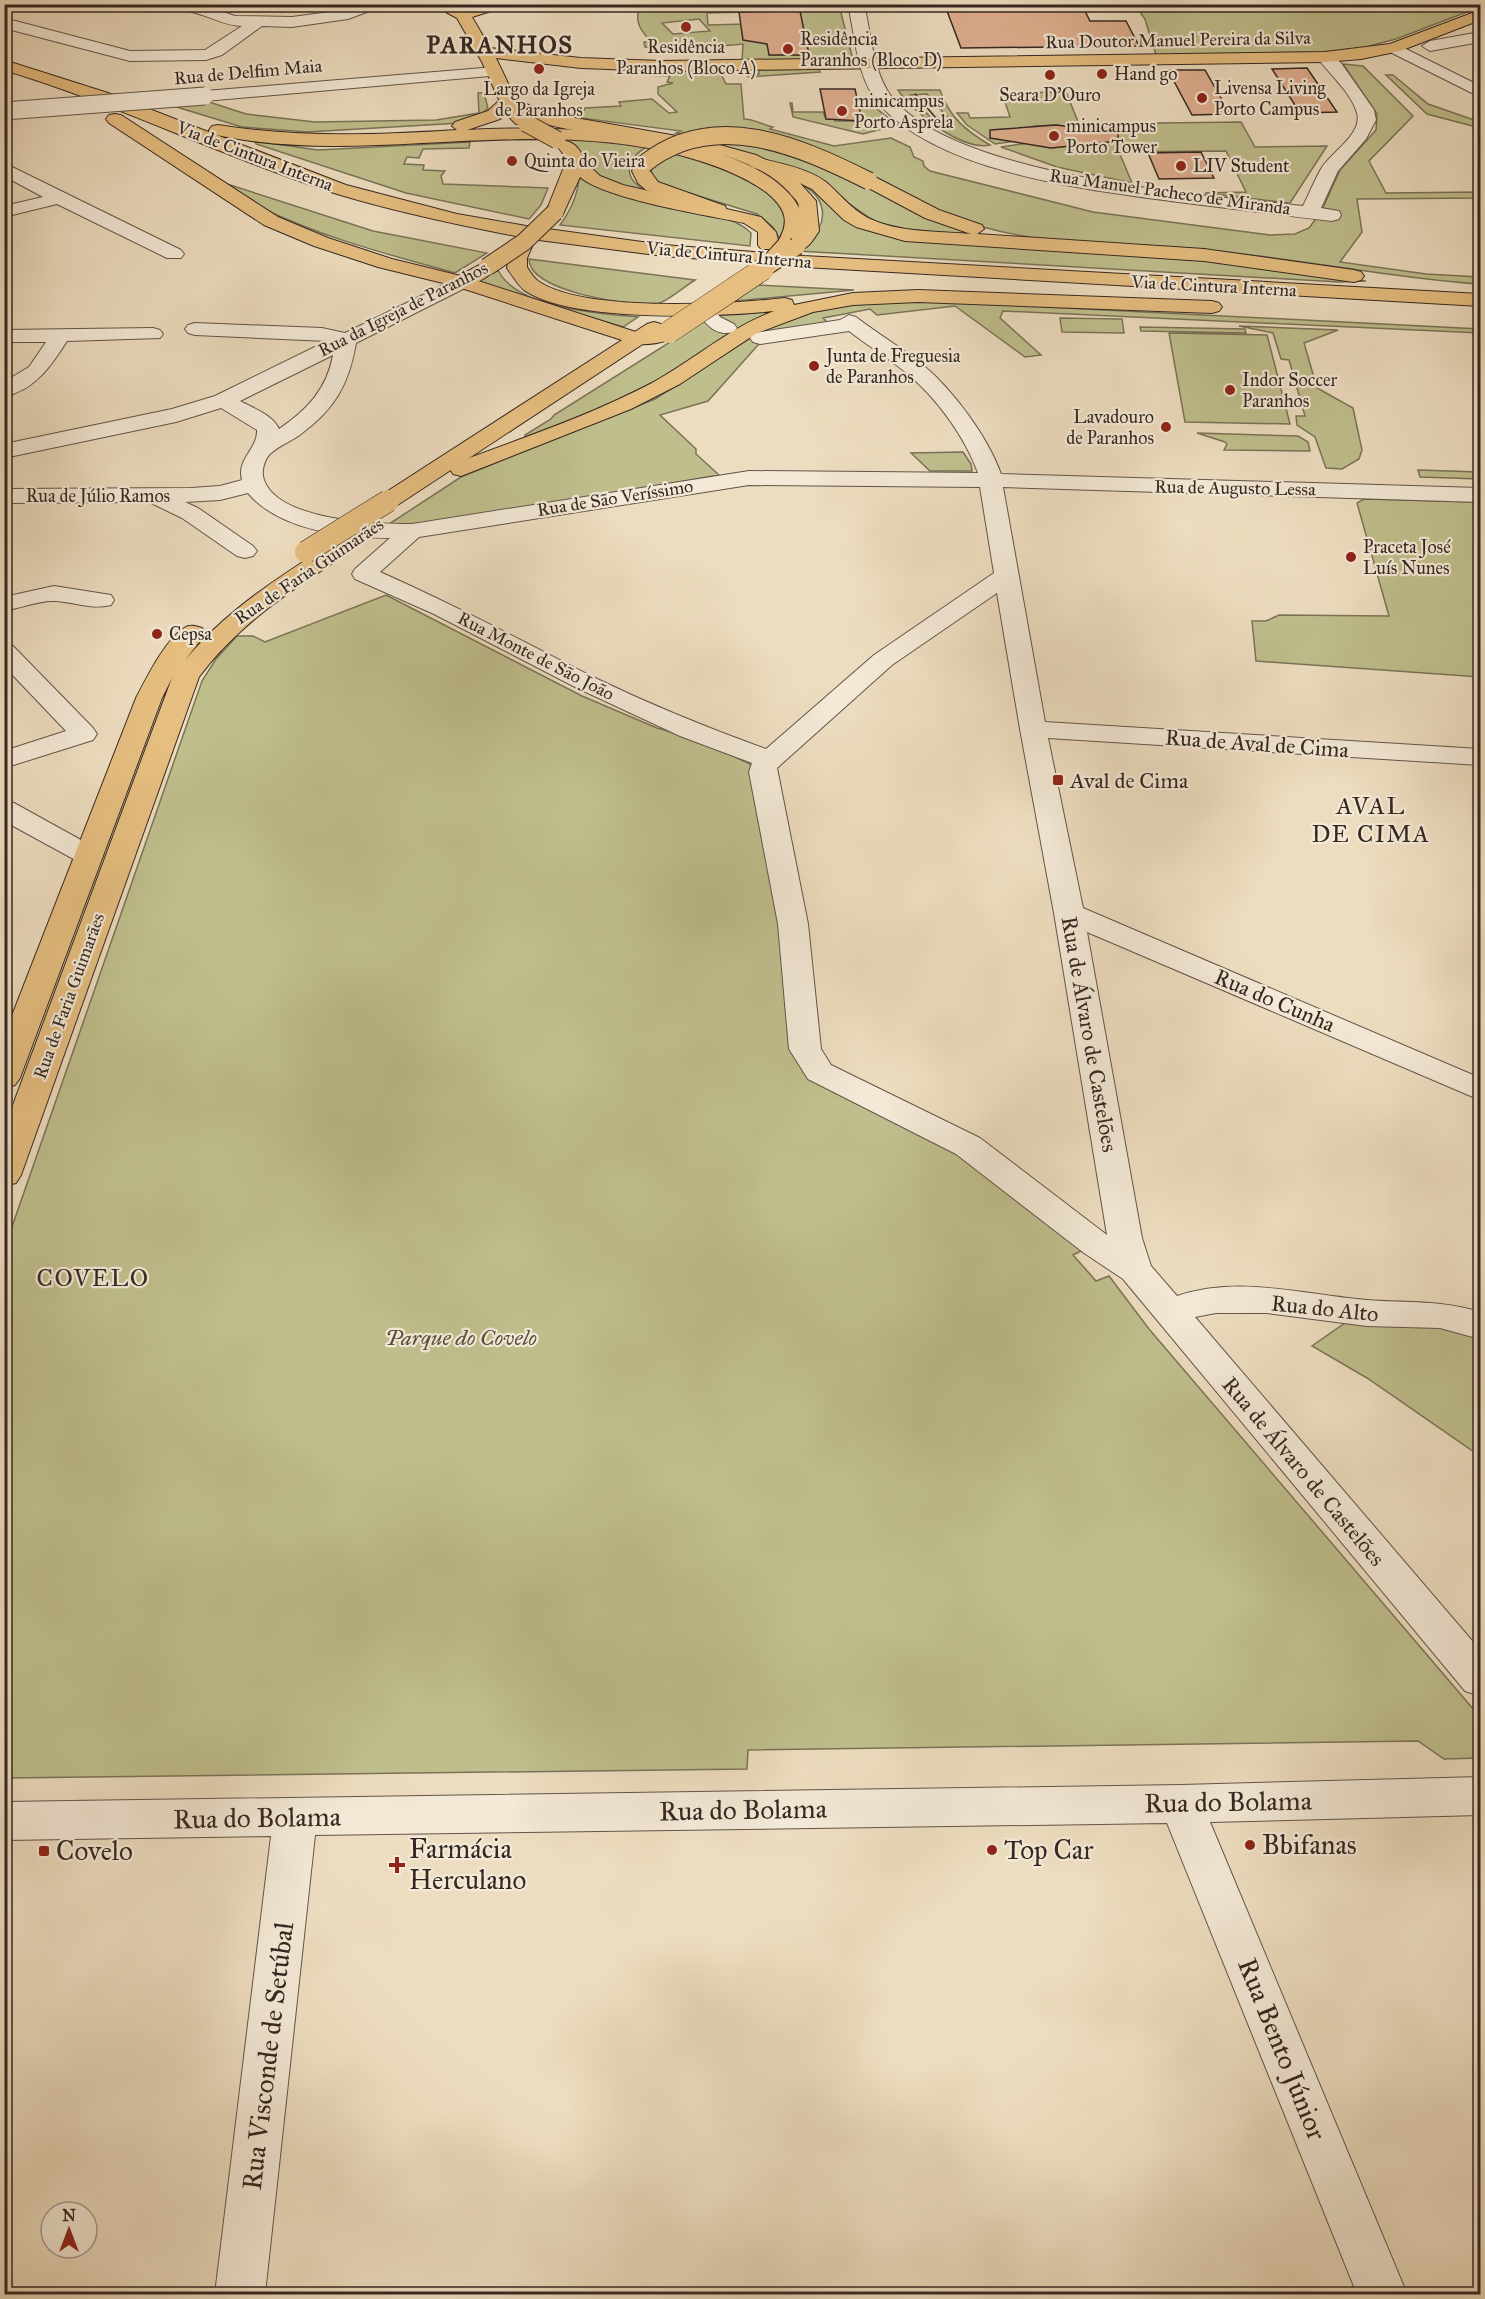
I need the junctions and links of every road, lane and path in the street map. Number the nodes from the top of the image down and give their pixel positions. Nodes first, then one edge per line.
1 (109, 4) edge
2 (150, 4) edge
3 (375, 4) edge
4 (438, 4) edge
5 (498, 4) edge
6 (856, 4) edge
7 (463, 15) junction
8 (1480, 15) edge
9 (258, 22) junction
10 (4, 23) edge
11 (1480, 37) edge
12 (1430, 46) dead end
13 (1394, 48) junction
14 (483, 52) junction
15 (1325, 57) junction
16 (4, 64) edge
17 (599, 64) junction
18 (870, 64) junction
19 (495, 72) junction
20 (4, 79) edge
21 (1480, 92) edge
22 (509, 101) junction
23 (4, 111) edge
24 (121, 112) junction
25 (255, 136) junction
26 (574, 162) junction
27 (757, 163) junction
28 (4, 168) edge
29 (59, 198) junction
30 (718, 210) junction
31 (4, 212) edge
32 (1309, 213) junction
33 (1332, 215) dead end
34 (523, 244) junction
35 (1053, 244) junction
36 (784, 246) junction
37 (174, 254) dead end
38 (453, 286) junction
39 (1480, 293) edge
40 (1480, 300) edge
41 (1262, 304) junction
42 (1352, 308) junction
43 (706, 310) junction
44 (1480, 315) edge
45 (727, 328) dead end
46 (195, 329) dead end
47 (153, 333) dead end
48 (4, 336) edge
49 (642, 336) junction
50 (59, 337) junction
51 (760, 338) dead end
52 (346, 339) junction
53 (4, 391) edge
54 (223, 401) junction
55 (4, 451) edge
56 (259, 451) junction
57 (461, 469) junction
58 (989, 480) junction
59 (255, 484) junction
60 (150, 495) junction
61 (191, 495) junction
62 (1480, 495) edge
63 (4, 496) edge
64 (397, 503) junction
65 (285, 510) junction
66 (412, 531) junction
67 (245, 551) dead end
68 (318, 553) junction
69 (1007, 575) junction
70 (102, 600) dead end
71 (4, 604) edge
72 (4, 651) edge
73 (1033, 729) junction
74 (1480, 757) edge
75 (768, 759) junction
76 (4, 760) edge
77 (4, 809) edge
78 (89, 856) junction
79 (1069, 913) junction
80 (4, 1078) edge
81 (1480, 1090) edge
82 (4, 1175) edge
83 (1135, 1270) junction
84 (1171, 1313) junction
85 (1480, 1326) edge
86 (1480, 1679) edge
87 (1480, 1796) edge
88 (1181, 1804) junction
89 (295, 1817) junction
90 (4, 1821) edge
91 (240, 2295) edge
92 (1382, 2295) edge

1 - 2 street
2 - 9 street
3 - 9 street
4 - 7 main road
5 - 7 main road
6 - 18 street, Rua Manuel Pacheco de Miranda
7 - 14 main road
8 - 13 main road, Rua Doutor Manuel Pereira da Silva
9 - 10 street
11 - 12 street
13 - 15 main road, Rua Doutor Manuel Pereira da Silva
13 - 21 street
14 - 17 main road
14 - 19 main road
15 - 18 main road, Rua Doutor Manuel Pereira da Silva
15 - 32 street
16 - 24 main road, Via de Cintura Interna
17 - 18 main road, Rua Doutor Manuel Pereira da Silva
17 - 19 main road
18 - 32 street, Rua Manuel Pacheco de Miranda
19 - 22 main road
19 - 23 street, Rua de Delfim Maia, bridge
20 - 24 main road, Via de Cintura Interna
22 - 25 main road
22 - 26 main road, bridge
22 - 27 main road
24 - 25 main road
24 - 34 main road, Via de Cintura Interna
24 - 38 main road
24 - 40 main road, Via de Cintura Interna
25 - 36 main road
26 - 30 main road
26 - 34 main road, Rua da Igreja de Paranhos, bridge
27 - 35 main road
27 - 36 main road
28 - 29 street
29 - 31 street
29 - 37 street
30 - 35 main road, bridge
30 - 36 main road
32 - 33 street, Rua Manuel Pacheco de Miranda
34 - 38 main road, Rua da Igreja de Paranhos, bridge
34 - 41 main road, Via de Cintura Interna
34 - 43 main road
35 - 39 main road
36 - 49 main road, Rua de Faria Guimarães
36 - 49 main road, Rua de Faria Guimarães, bridge
38 - 49 main road
38 - 52 street, Rua da Igreja de Paranhos
41 - 42 main road, Via de Cintura Interna
41 - 43 main road
42 - 44 main road, Via de Cintura Interna
42 - 57 main road
43 - 45 street
46 - 52 street
47 - 50 street
48 - 50 street
49 - 57 main road, Rua de Faria Guimarães
49 - 64 main road, Rua de Faria Guimarães
50 - 53 street
51 - 58 street, Rua de Álvaro de Castelões
52 - 54 street, Rua da Igreja de Paranhos
52 - 56 street
54 - 55 street, Rua da Igreja de Paranhos
54 - 56 street
56 - 59 street
57 - 64 main road, Rua de Faria Guimarães
58 - 62 street, Rua de Augusto Lessa
58 - 66 street, Rua de São Veríssimo
58 - 69 street, Rua de Álvaro de Castelões
59 - 61 street, Rua de Júlio Ramos
59 - 65 street, Rua de São Veríssimo
60 - 61 street, Rua de Júlio Ramos
60 - 63 street, Rua de Júlio Ramos
60 - 67 street
61 - 65 street, Rua de Júlio Ramos
64 - 68 main road, Rua de Faria Guimarães
65 - 66 street, Rua de São Veríssimo
66 - 75 street, Rua Monte de São João
68 - 78 main road, Rua de Faria Guimarães
68 - 82 main road, Rua de Faria Guimarães
69 - 73 street, Rua de Álvaro de Castelões
69 - 75 street
70 - 71 street
72 - 76 street
73 - 74 street, Rua de Aval de Cima
73 - 79 street, Rua de Álvaro de Castelões
75 - 83 street
77 - 78 street
78 - 80 main road, Rua de Faria Guimarães
79 - 81 street, Rua do Cunha
79 - 83 street, Rua de Álvaro de Castelões
83 - 84 street, Rua de Álvaro de Castelões
84 - 85 street, Rua do Alto
84 - 86 street, Rua de Álvaro de Castelões
87 - 88 street, Rua do Bolama
88 - 89 street, Rua do Bolama
88 - 92 street, Rua Bento Júnior
89 - 90 street, Rua do Bolama
89 - 91 street, Rua Visconde de Setúbal

